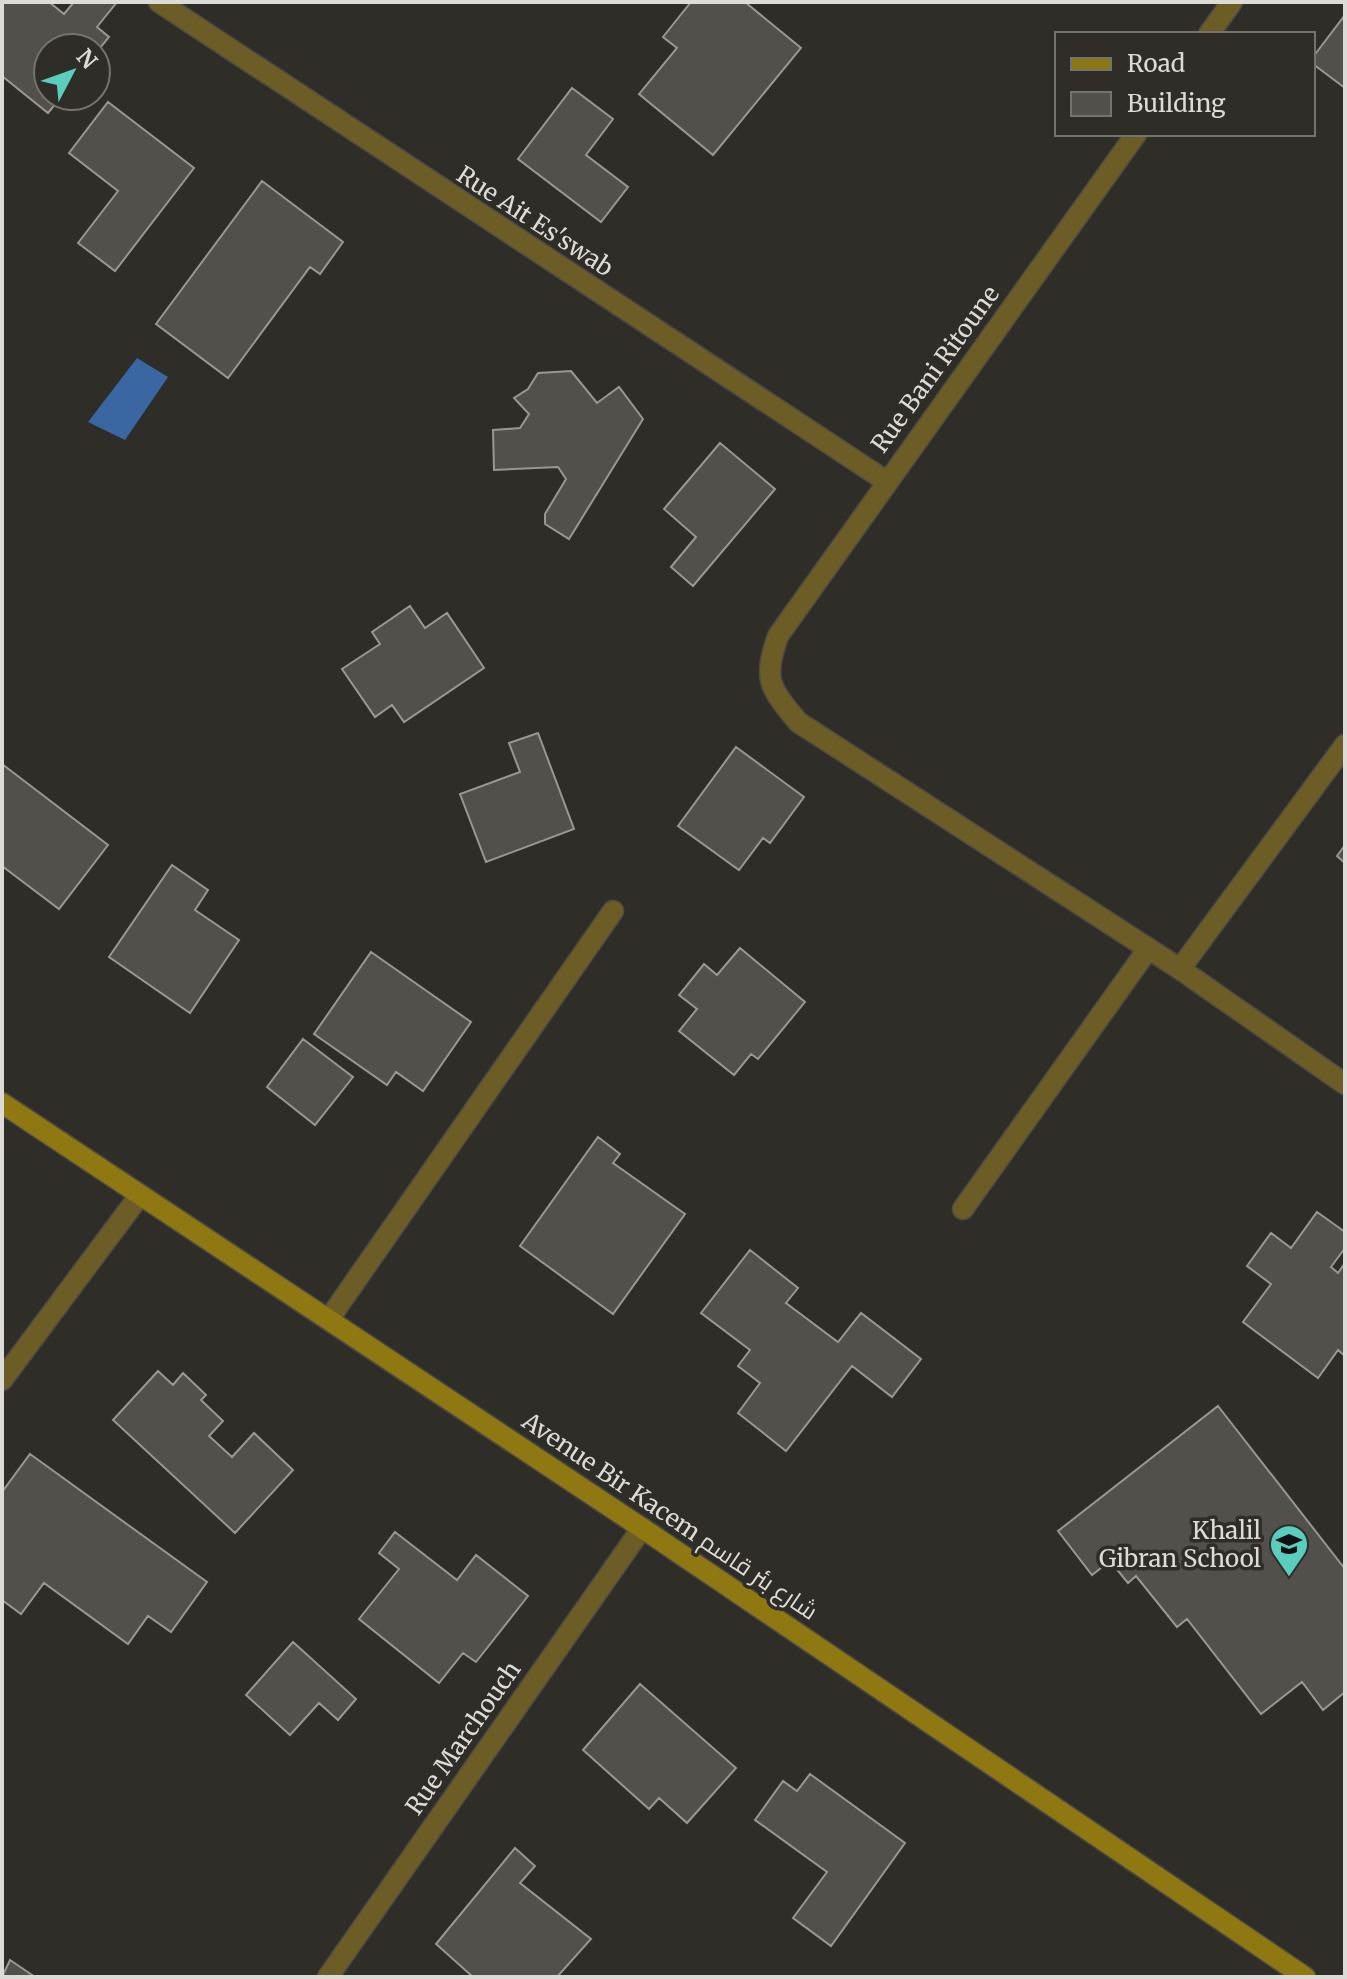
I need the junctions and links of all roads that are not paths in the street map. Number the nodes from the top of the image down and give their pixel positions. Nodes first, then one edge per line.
1 (159, 2) edge
2 (1232, 2) edge
3 (1210, 32) edge
4 (1135, 136) edge
5 (886, 481) junction
6 (1345, 745) edge
7 (613, 911) dead end
8 (1148, 949) junction
9 (1180, 969) junction
10 (1345, 1084) edge
11 (2, 1103) edge
12 (140, 1195) junction
13 (963, 1209) dead end
14 (329, 1319) junction
15 (2, 1380) edge
16 (642, 1528) junction
17 (328, 1977) edge
18 (1305, 1977) edge

1 - 5 street, Rue Ait Es'swab
2 - 3 street
4 - 5 street, Rue Bani Ritoune
5 - 8 street, Rue Bani Ritoune
6 - 9 street
7 - 14 street
8 - 9 street
8 - 13 street
9 - 10 street
11 - 12 street, Avenue Bir Kacem شارع بئر قاسم
12 - 14 street, Avenue Bir Kacem شارع بئر قاسم
12 - 15 street
14 - 16 street, Avenue Bir Kacem شارع بئر قاسم
16 - 17 street, Rue Marchouch
16 - 18 street, Avenue Bir Kacem شارع بئر قاسم

